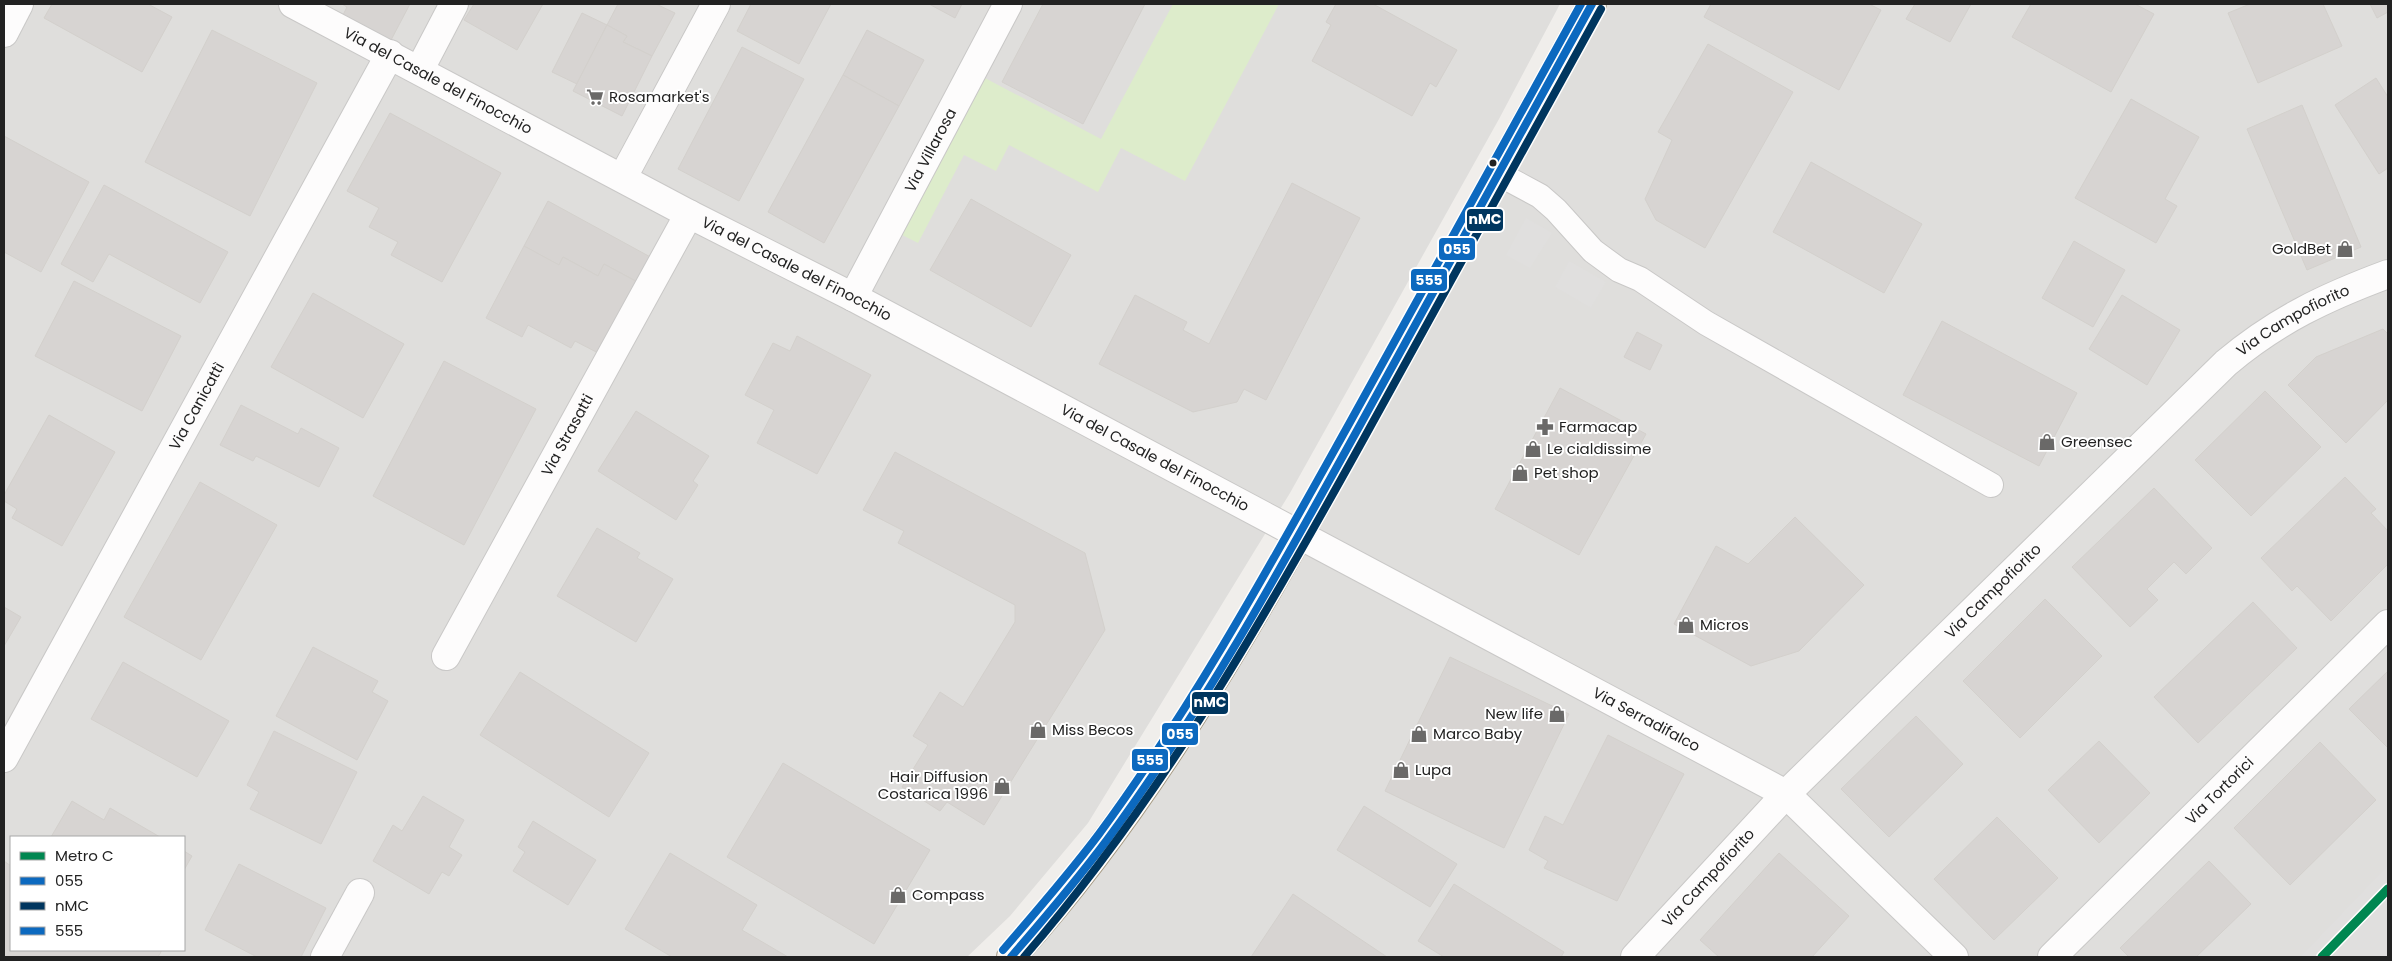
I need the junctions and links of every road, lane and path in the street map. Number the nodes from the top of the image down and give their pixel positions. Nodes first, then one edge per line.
1 (19, 4) edge
2 (293, 4) edge
3 (454, 4) edge
4 (716, 4) edge
5 (1008, 4) edge
6 (1592, 4) edge
7 (4, 33) edge
8 (390, 54) junction
9 (420, 69) junction
10 (1500, 174) junction
11 (623, 177) junction
12 (689, 214) junction
13 (2388, 274) edge
14 (853, 297) junction
15 (1992, 485) dead end
16 (1299, 535) junction
17 (2388, 624) edge
18 (446, 656) dead end
19 (4, 758) edge
20 (1786, 794) junction
21 (360, 894) dead end
22 (324, 957) edge
23 (1011, 957) edge
24 (1635, 957) edge
25 (1954, 957) edge
26 (2052, 957) edge

1 - 7 street
2 - 8 street, Via del Casale del Finocchio
3 - 9 street
4 - 11 street
5 - 14 street, Via Villarosa
6 - 10 main road
8 - 9 street, Via del Casale del Finocchio
8 - 19 street, Via Canicattì
9 - 11 street, Via del Casale del Finocchio
10 - 15 lane
10 - 16 main road
11 - 12 street, Via del Casale del Finocchio
12 - 14 street, Via del Casale del Finocchio
12 - 18 street, Via Strasatti
13 - 20 street, Via Campofiorito
14 - 16 street, Via del Casale del Finocchio
16 - 20 street, Via Serradifalco
16 - 23 main road
17 - 26 street, Via Tortorici
20 - 24 street, Via Campofiorito
20 - 25 street, Via Serradifalco
21 - 22 street

